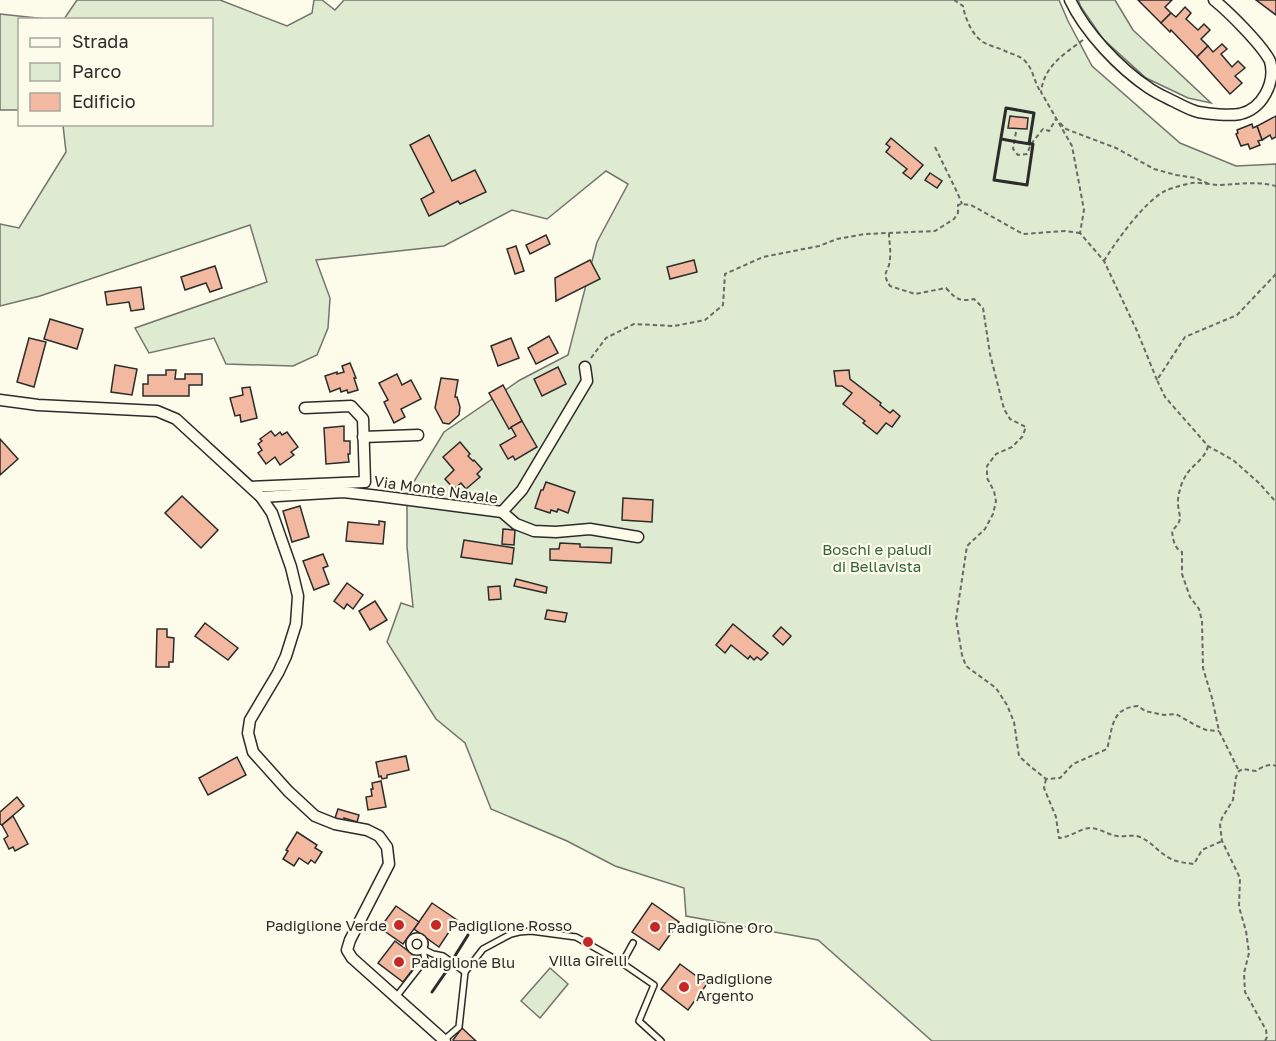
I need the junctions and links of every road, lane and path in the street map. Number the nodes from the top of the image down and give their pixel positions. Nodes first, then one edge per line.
1 (954, 0) edge
2 (1070, 0) edge
3 (1215, 0) edge
4 (1091, 34) junction
5 (1041, 92) junction
6 (1057, 120) junction
7 (1016, 132) dead end
8 (935, 147) dead end
9 (1212, 185) junction
10 (1276, 186) edge
11 (962, 204) junction
12 (889, 233) junction
13 (1080, 233) junction
14 (1104, 261) junction
15 (1276, 274) edge
16 (585, 367) joint
17 (1157, 380) junction
18 (0, 400) edge
19 (305, 408) dead end
20 (418, 435) dead end
21 (363, 437) junction
22 (1208, 446) junction
23 (250, 487) junction
24 (261, 497) junction
25 (1276, 502) edge
26 (502, 512) junction
27 (638, 537) dead end
28 (1219, 731) junction
29 (1276, 766) edge
30 (1239, 771) junction
31 (1046, 779) junction
32 (1222, 841) junction
33 (633, 943) dead end
34 (622, 963) junction
35 (465, 972) junction
36 (396, 997) junction
37 (444, 1041) edge
38 (661, 1041) edge
39 (1265, 1041) edge

1 - 5 path
2 - 4 street
3 - 4 street
4 - 5 path
5 - 6 path
6 - 7 path
6 - 9 path
6 - 13 path
8 - 11 path
9 - 10 path
9 - 14 path
11 - 12 path
11 - 13 path
12 - 16 path
12 - 31 path
13 - 14 path
14 - 17 path
15 - 17 path
16 - 26 street
17 - 22 path
18 - 23 street
19 - 21 street, Via Monte Navale
20 - 21 street
21 - 23 street, Via Monte Navale
22 - 25 path
22 - 28 path
23 - 24 street
24 - 26 street, Via Monte Navale
24 - 36 street
26 - 27 street, Via Monte Navale
28 - 30 path
28 - 31 path
29 - 30 path
30 - 32 path
31 - 32 path
32 - 39 path
33 - 34 lane
34 - 35 lane
34 - 38 lane
35 - 36 lane
35 - 37 lane
36 - 37 street

